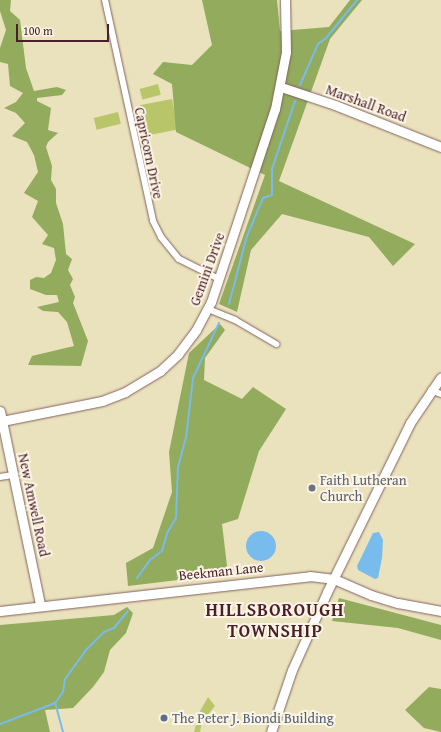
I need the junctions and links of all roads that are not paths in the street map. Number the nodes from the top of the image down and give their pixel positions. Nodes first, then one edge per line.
1 (105, 0) edge
2 (285, 0) edge
3 (281, 87) junction
4 (441, 147) edge
5 (219, 279) junction
6 (208, 309) junction
7 (276, 344) dead end
8 (441, 377) edge
9 (431, 390) junction
10 (441, 394) edge
11 (0, 411) edge
12 (2, 422) junction
13 (13, 475) junction
14 (0, 478) edge
15 (334, 579) junction
16 (40, 605) junction
17 (0, 611) edge
18 (441, 611) edge
19 (271, 732) edge

1 - 5 street, Capricorn Drive
2 - 3 street, Gemini Drive
3 - 4 street, Marshall Road
3 - 5 street, Gemini Drive
5 - 6 street, Gemini Drive
6 - 7 street
6 - 12 street, Gemini Drive
8 - 9 street
9 - 10 street
9 - 15 street
11 - 12 street, New Amwell Road
12 - 13 street, New Amwell Road
13 - 14 street
13 - 16 street, New Amwell Road
15 - 16 street, Beekman Lane
15 - 18 street, Beekman Lane
15 - 19 street
16 - 17 street, Beekman Lane

